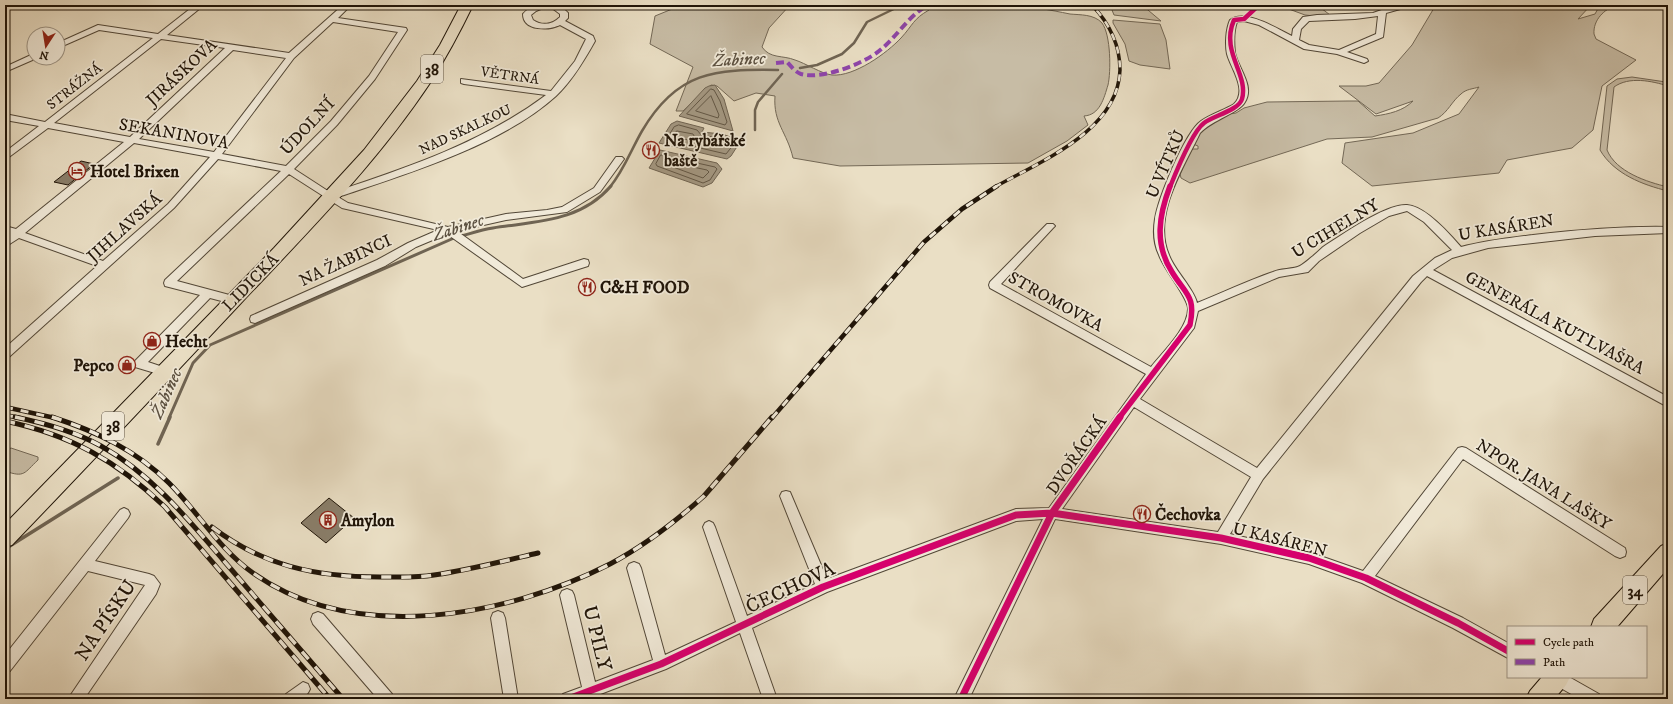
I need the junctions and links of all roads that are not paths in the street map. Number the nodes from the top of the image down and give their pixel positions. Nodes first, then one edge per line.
1 (200, 5) edge
2 (347, 5) edge
3 (467, 5) edge
4 (1407, 6) dead end
5 (1383, 12) junction
6 (331, 19) junction
7 (561, 22) dead end
8 (160, 36) junction
9 (1296, 40) junction
10 (66, 42) edge
11 (231, 47) junction
12 (1339, 52) junction
13 (291, 56) junction
14 (26, 61) edge
15 (1364, 61) dead end
16 (5, 70) edge
17 (464, 81) dead end
18 (554, 94) junction
19 (5, 117) edge
20 (46, 126) junction
21 (131, 142) junction
22 (216, 156) junction
23 (5, 158) edge
24 (619, 159) dead end
25 (288, 169) junction
26 (331, 197) junction
27 (1050, 226) dead end
28 (5, 229) edge
29 (1668, 230) edge
30 (18, 234) junction
31 (454, 235) junction
32 (5, 244) edge
33 (1458, 251) junction
34 (584, 263) dead end
35 (104, 265) junction
36 (1426, 271) junction
37 (208, 293) junction
38 (233, 300) junction
39 (1193, 308) junction
40 (255, 319) dead end
41 (5, 354) edge
42 (165, 372) junction
43 (1153, 373) junction
44 (1132, 400) junction
45 (1668, 402) edge
46 (1259, 475) junction
47 (786, 496) dead end
48 (1052, 512) junction
49 (124, 514) dead end
50 (709, 527) dead end
51 (5, 538) edge
52 (1221, 538) junction
53 (1620, 552) dead end
54 (1668, 553) edge
55 (84, 564) junction
56 (634, 568) dead end
57 (1366, 578) junction
58 (823, 587) junction
59 (567, 595) dead end
60 (498, 618) dead end
61 (318, 619) dead end
62 (745, 626) junction
63 (1603, 626) edge
64 (1507, 650) edge
65 (661, 664) junction
66 (5, 666) edge
67 (1555, 678) edge
68 (1558, 678) edge
69 (303, 689) dead end
70 (590, 690) junction
71 (75, 699) edge
72 (291, 699) edge
73 (387, 699) edge
74 (511, 699) edge
75 (568, 699) edge
76 (770, 699) edge
77 (962, 699) edge
78 (1538, 699) edge
79 (1594, 699) edge

1 - 8 street, STRÁŽNÁ
2 - 6 street, JIHLAVSKÁ
3 - 26 main road, LIDICKÁ / 38
4 - 5 street
5 - 9 street
5 - 12 street
6 - 13 street, JIHLAVSKÁ
6 - 25 street, ÚDOLNÍ
7 - 18 street, NAD SKALKOU
8 - 10 street
8 - 11 street
8 - 20 street, STRÁŽNÁ
9 - 12 street
9 - 39 street, U VÍTKŮ
11 - 13 street
11 - 21 street, JIRÁSKOVA
12 - 15 street
13 - 22 street, JIHLAVSKÁ
14 - 16 street
17 - 18 street, VĚTRNÁ
18 - 26 street, NAD SKALKOU
19 - 20 street, SEKANINOVA
20 - 21 street, SEKANINOVA
20 - 23 street, STRÁŽNÁ
21 - 22 street, SEKANINOVA
21 - 30 street, JIRÁSKOVA
22 - 25 street, SEKANINOVA
22 - 35 street, JIHLAVSKÁ
24 - 31 street, NA ŽABINCI
25 - 26 street, SEKANINOVA
25 - 37 street, ÚDOLNÍ
26 - 31 street, SEKANINOVA
26 - 38 main road, LIDICKÁ / 38
27 - 43 street, STROMOVKA
28 - 30 street
29 - 33 street, U KASÁREN
30 - 32 street, JIRÁSKOVA
30 - 35 street
31 - 34 street
31 - 40 street, NA ŽABINCI
33 - 36 street, U KASÁREN
33 - 39 street, U CIHELNY
35 - 41 street, JIHLAVSKÁ
36 - 45 street, GENERÁLA KUTLVAŠRA
36 - 46 street, U KASÁREN
37 - 38 street
37 - 42 street
38 - 42 main road, LIDICKÁ / 38
39 - 43 street, DVOŘÁCKÁ
42 - 51 main road, LIDICKÁ / 38
43 - 44 street, DVOŘÁCKÁ
44 - 46 street
44 - 48 street, DVOŘÁCKÁ
46 - 52 street, U KASÁREN
47 - 58 street
48 - 52 street, U KASÁREN
48 - 58 street, ČECHOVA
48 - 77 street, DVOŘÁCKÁ
49 - 55 street
50 - 62 street
52 - 57 street, U KASÁREN
53 - 57 street, NPOR. JANA LAŠKY
54 - 63 main road, 34
55 - 66 street
55 - 71 street, NA PÍSKU
56 - 65 street
57 - 64 street, U KASÁREN
58 - 62 street, ČECHOVA
59 - 70 street, U PILY
60 - 74 street
61 - 73 street
62 - 65 street, ČECHOVA
62 - 76 street
65 - 70 street, ČECHOVA
67 - 78 main road
68 - 79 street
69 - 72 street
70 - 75 street, ČECHOVA

